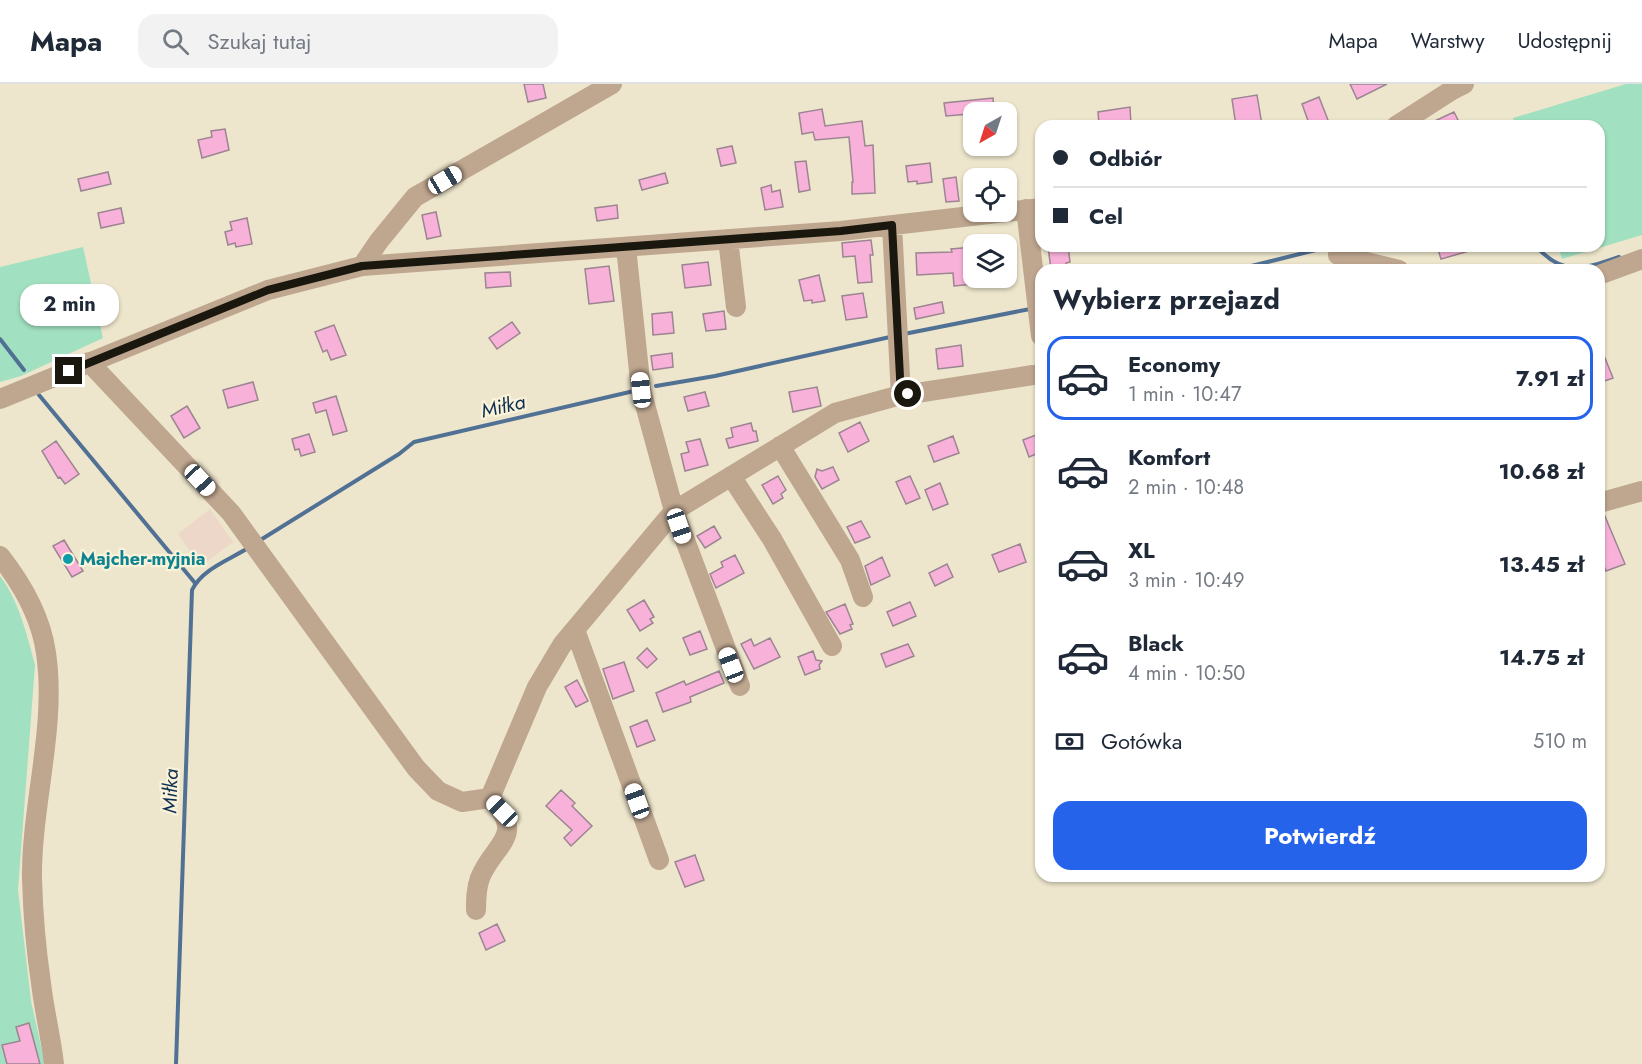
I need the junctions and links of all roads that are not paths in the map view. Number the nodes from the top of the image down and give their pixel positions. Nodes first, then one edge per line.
1 (612, 84) edge
2 (1464, 84) edge
3 (1405, 120) edge
4 (1034, 209) edge
5 (892, 225) junction
6 (1035, 227) edge
7 (728, 239) junction
8 (626, 247) junction
9 (1336, 257) edge
10 (1642, 260) edge
11 (1370, 264) edge
12 (362, 266) junction
13 (1605, 273) edge
14 (736, 307) dead end
15 (89, 362) junction
16 (1035, 375) edge
17 (901, 396) junction
18 (0, 399) edge
19 (780, 446) junction
20 (731, 476) junction
21 (1642, 490) edge
22 (1605, 501) edge
23 (674, 511) junction
24 (0, 556) edge
25 (863, 597) dead end
26 (575, 630) junction
27 (832, 645) dead end
28 (740, 686) dead end
29 (490, 798) junction
30 (659, 860) dead end
31 (476, 910) dead end
32 (54, 1064) edge

1 - 12 street
2 - 3 street
4 - 5 street
4 - 6 street
5 - 7 street
5 - 17 street
7 - 8 street
7 - 14 street
8 - 12 street
8 - 23 street
9 - 11 street
10 - 13 street
12 - 15 street
15 - 18 street
15 - 29 street
16 - 17 street
17 - 19 street
19 - 20 street
19 - 25 street
20 - 23 street
20 - 27 street
21 - 22 street
23 - 26 street
23 - 28 street
24 - 32 street
26 - 29 street
26 - 30 street
29 - 31 street

